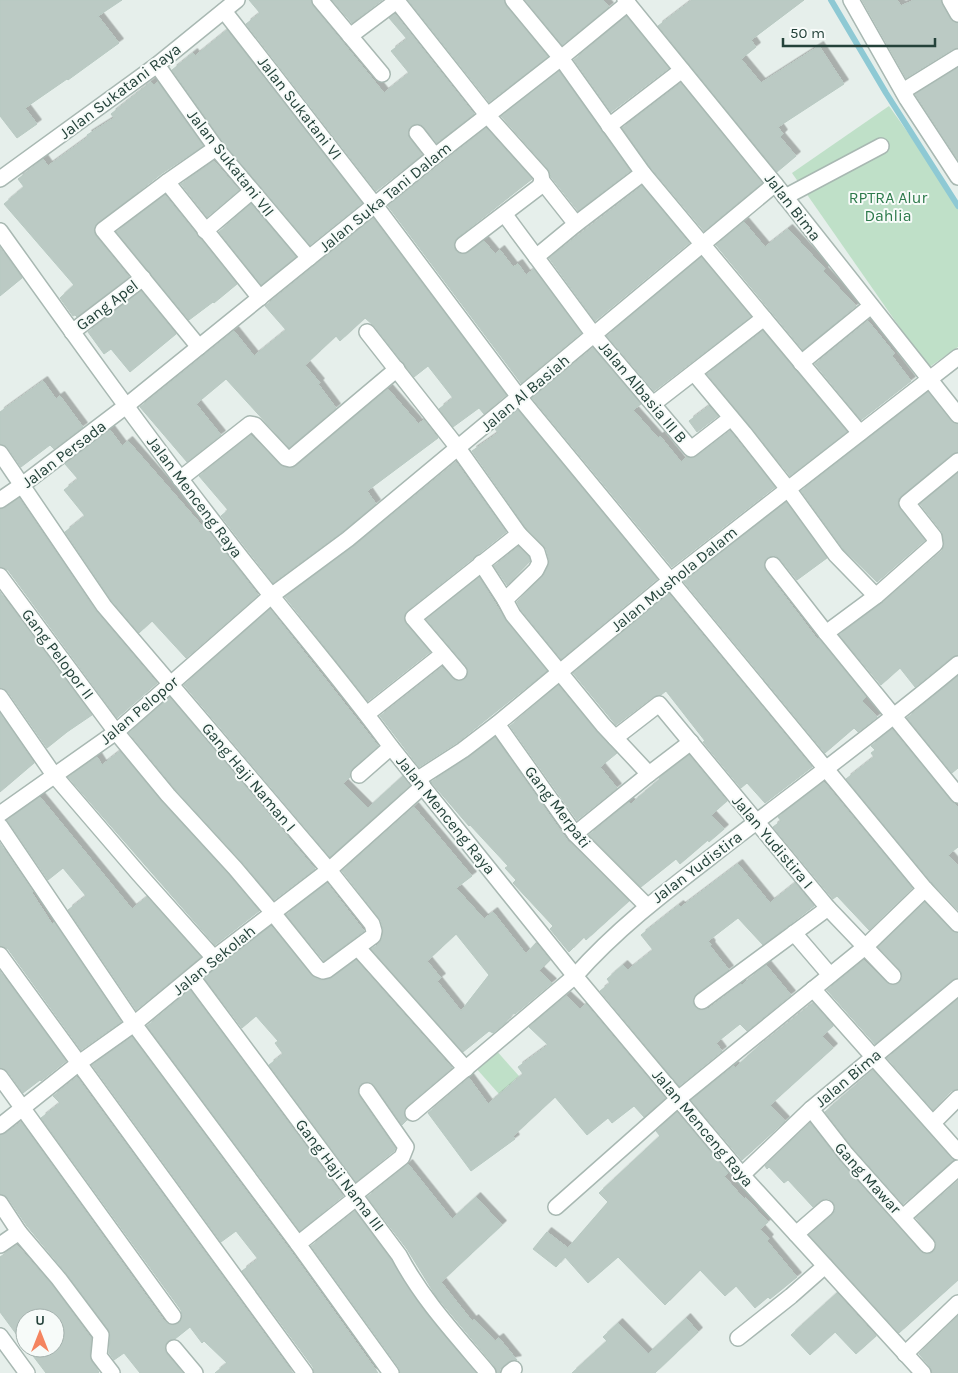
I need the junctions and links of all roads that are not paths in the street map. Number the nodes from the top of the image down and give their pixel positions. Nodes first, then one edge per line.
1 (237, 0) edge
2 (320, 0) edge
3 (513, 0) edge
4 (851, 0) edge
5 (950, 0) edge
6 (397, 1) edge
7 (626, 2) edge
8 (224, 10) junction
9 (958, 14) edge
10 (350, 36) junction
11 (958, 57) edge
12 (561, 58) junction
13 (157, 65) junction
14 (682, 70) junction
15 (382, 74) dead end
16 (903, 90) junction
17 (488, 116) junction
18 (610, 126) junction
19 (417, 133) dead end
20 (882, 146) dead end
21 (216, 148) junction
22 (435, 156) junction
23 (643, 173) junction
24 (958, 177) edge
25 (0, 179) edge
26 (542, 181) junction
27 (167, 182) junction
28 (775, 184) junction
29 (252, 191) junction
30 (785, 197) junction
31 (375, 205) junction
32 (505, 215) junction
33 (576, 224) junction
34 (0, 231) edge
35 (205, 231) junction
36 (463, 246) dead end
37 (702, 246) junction
38 (536, 257) junction
39 (309, 258) junction
40 (143, 278) junction
41 (260, 298) junction
42 (871, 306) junction
43 (764, 318) junction
44 (72, 332) junction
45 (367, 332) dead end
46 (594, 335) junction
47 (199, 347) junction
48 (958, 356) edge
49 (801, 363) junction
50 (397, 369) junction
51 (694, 373) junction
52 (929, 378) junction
53 (144, 392) joint
54 (519, 397) junction
55 (653, 404) junction
56 (126, 406) junction
57 (958, 415) edge
58 (732, 418) junction
59 (860, 433) junction
60 (458, 448) junction
61 (0, 453) edge
62 (958, 461) edge
63 (180, 479) junction
64 (22, 486) junction
65 (788, 489) junction
66 (0, 500) edge
67 (519, 534) junction
68 (481, 563) junction
69 (773, 565) dead end
70 (0, 576) edge
71 (671, 580) junction
72 (271, 596) junction
73 (876, 596) junction
74 (505, 600) junction
75 (826, 633) junction
76 (443, 654) junction
77 (958, 664) edge
78 (560, 671) junction
79 (459, 672) dead end
80 (170, 683) junction
81 (0, 697) edge
82 (367, 714) junction
83 (893, 716) junction
84 (497, 724) junction
85 (116, 732) junction
86 (615, 738) junction
87 (691, 742) junction
88 (391, 747) junction
89 (827, 768) junction
90 (649, 774) junction
91 (54, 775) junction
92 (360, 775) dead end
93 (420, 782) junction
94 (956, 789) edge
95 (0, 814) edge
96 (756, 822) junction
97 (0, 826) edge
98 (575, 834) junction
99 (329, 870) junction
100 (925, 890) junction
101 (647, 906) junction
102 (828, 908) junction
103 (273, 913) junction
104 (958, 924) edge
105 (794, 933) junction
106 (864, 946) junction
107 (358, 948) junction
108 (0, 955) edge
109 (214, 958) junction
110 (830, 975) junction
111 (575, 976) junction
112 (893, 976) dead end
113 (192, 977) junction
114 (958, 986) edge
115 (813, 989) junction
116 (702, 1000) dead end
117 (134, 1024) junction
118 (874, 1056) junction
119 (79, 1063) junction
120 (466, 1069) junction
121 (0, 1077) edge
122 (367, 1091) dead end
123 (958, 1098) edge
124 (678, 1099) junction
125 (22, 1108) junction
126 (811, 1109) junction
127 (412, 1113) dead end
128 (933, 1123) junction
129 (0, 1126) edge
130 (958, 1152) edge
131 (958, 1168) edge
132 (742, 1175) junction
133 (355, 1196) junction
134 (0, 1203) edge
135 (556, 1207) dead end
136 (826, 1208) dead end
137 (903, 1216) junction
138 (19, 1232) junction
139 (796, 1234) junction
140 (298, 1244) junction
141 (0, 1245) edge
142 (927, 1245) dead end
143 (825, 1266) junction
144 (958, 1303) edge
145 (173, 1316) dead end
146 (0, 1336) edge
147 (738, 1338) dead end
148 (174, 1348) dead end
149 (905, 1354) junction
150 (27, 1373) edge
151 (112, 1373) edge
152 (195, 1373) edge
153 (305, 1373) edge
154 (391, 1373) edge
155 (488, 1373) edge
156 (923, 1373) edge

1 - 8 street, Jalan Sukatani Raya
2 - 10 street
3 - 12 street
4 - 16 street
5 - 9 street
6 - 10 street
6 - 17 street
7 - 12 street, Jalan Suka Tani Dalam
7 - 14 street, Jalan Bima
8 - 13 street, Jalan Sukatani Raya
8 - 31 street, Jalan Sukatani VI
10 - 15 street
11 - 16 street
12 - 17 street, Jalan Suka Tani Dalam
12 - 18 street
13 - 21 street, Jalan Sukatani VII
13 - 25 street, Jalan Sukatani Raya
14 - 18 street
14 - 28 street, Jalan Bima
16 - 24 street
17 - 22 street, Jalan Suka Tani Dalam
17 - 26 street
18 - 23 street
19 - 22 street
20 - 30 street
21 - 27 street
21 - 29 street, Jalan Sukatani VII
22 - 31 street, Jalan Suka Tani Dalam
23 - 33 street
23 - 37 street
26 - 32 street
26 - 33 street
27 - 35 street
27 - 40 street, Gang Apel
28 - 30 street, Jalan Bima
28 - 37 street, Jalan Al Basiah
29 - 35 street
29 - 39 street, Jalan Sukatani VII
30 - 42 street, Jalan Bima
31 - 39 street, Jalan Suka Tani Dalam
31 - 54 street, Jalan Sukatani VI
32 - 36 street
32 - 38 street, Jalan Albasia III B
33 - 38 street
34 - 44 street, Jalan Menceng Raya
35 - 41 street
37 - 43 street
37 - 46 street, Jalan Al Basiah
38 - 46 street, Jalan Albasia III B
39 - 41 street, Jalan Suka Tani Dalam
40 - 44 street, Gang Apel
40 - 47 street, Gang Apel
41 - 47 street, Jalan Suka Tani Dalam
42 - 49 street
42 - 52 street, Jalan Bima
43 - 49 street
43 - 51 street
44 - 56 street, Jalan Menceng Raya
45 - 50 street
46 - 54 street, Jalan Al Basiah
46 - 55 street, Jalan Albasia III B
47 - 53 street, Jalan Suka Tani Dalam
48 - 52 street, Jalan Mushola Dalam
49 - 59 street
50 - 60 street
50 - 63 street
51 - 55 street
51 - 58 street
52 - 57 street, Jalan Bima
52 - 59 street, Jalan Mushola Dalam
53 - 56 street, Jalan Persada
54 - 60 street, Jalan Al Basiah
54 - 71 street, Jalan Sukatani VI
55 - 58 street, Jalan Albasia III B
56 - 63 street, Jalan Menceng Raya
56 - 64 street, Jalan Persada
58 - 65 street
59 - 65 street, Jalan Mushola Dalam
60 - 67 street
60 - 72 street, Jalan Al Basiah
61 - 64 street, Gang Haji Naman I
62 - 73 street
63 - 72 street, Jalan Menceng Raya
64 - 66 street, Jalan Persada
64 - 80 street, Gang Haji Naman I
65 - 71 street, Jalan Mushola Dalam
65 - 73 street
67 - 68 street
67 - 74 street
68 - 74 street
68 - 76 street
69 - 75 street
70 - 85 street, Gang Pelopor II
71 - 78 street, Jalan Mushola Dalam
71 - 89 street, Jalan Sukatani VI
72 - 80 street, Jalan Pelopor
72 - 82 street, Jalan Menceng Raya
73 - 75 street
74 - 78 street
75 - 83 street
76 - 79 street
76 - 82 street
77 - 83 street
78 - 84 street, Jalan Mushola Dalam
78 - 86 street
80 - 85 street, Jalan Pelopor
80 - 99 street, Gang Haji Naman I
81 - 91 street
82 - 88 street, Jalan Menceng Raya
83 - 89 street
83 - 94 street
84 - 93 street, Jalan Mushola Dalam
84 - 98 street, Gang Merpati
85 - 91 street, Jalan Pelopor
85 - 103 street, Gang Pelopor II
86 - 87 street, Jalan Yudistira I
86 - 90 street
87 - 90 street
87 - 96 street, Jalan Yudistira I
88 - 92 street
88 - 93 street, Jalan Menceng Raya
89 - 96 street, Jalan Yudistira
89 - 100 street, Jalan Sukatani VI
90 - 98 street
91 - 95 street, Jalan Pelopor
91 - 109 street
93 - 99 street, Jalan Sekolah
93 - 111 street, Jalan Menceng Raya
96 - 101 street, Jalan Yudistira
96 - 102 street, Jalan Yudistira I
97 - 117 street
98 - 101 street, Gang Merpati
99 - 103 street, Jalan Sekolah
99 - 107 street, Gang Haji Naman I
100 - 104 street, Jalan Sukatani VI
100 - 106 street
101 - 111 street, Jalan Yudistira
102 - 105 street
102 - 106 street, Jalan Yudistira I
103 - 107 street, Gang Pelopor II
103 - 109 street, Jalan Sekolah
105 - 110 street
105 - 116 street
106 - 110 street
106 - 112 street, Jalan Yudistira I
107 - 120 street
108 - 119 street
109 - 113 street, Jalan Sekolah
110 - 115 street
111 - 120 street, Jalan Yudistira
111 - 124 street, Jalan Menceng Raya
113 - 117 street, Jalan Sekolah
113 - 133 street, Gang Haji Nama III
114 - 118 street, Jalan Bima
115 - 118 street
115 - 124 street
117 - 119 street, Jalan Sekolah
117 - 140 street
118 - 126 street, Jalan Bima
118 - 128 street
119 - 125 street, Jalan Sekolah
119 - 153 street
120 - 127 street, Jalan Yudistira
121 - 125 street
122 - 133 street
123 - 128 street
124 - 132 street, Jalan Menceng Raya
124 - 135 street
125 - 129 street, Jalan Sekolah
125 - 145 street
126 - 132 street, Jalan Bima
126 - 137 street, Gang Mawar
128 - 130 street
131 - 137 street
132 - 139 street, Jalan Menceng Raya
133 - 140 street
133 - 155 street, Gang Haji Nama III
134 - 138 street
136 - 139 street
137 - 142 street, Gang Mawar
138 - 141 street
138 - 151 street
139 - 143 street, Jalan Menceng Raya
140 - 154 street
143 - 147 street
143 - 149 street, Jalan Menceng Raya
144 - 149 street
146 - 150 street
148 - 152 street
149 - 156 street, Jalan Menceng Raya

